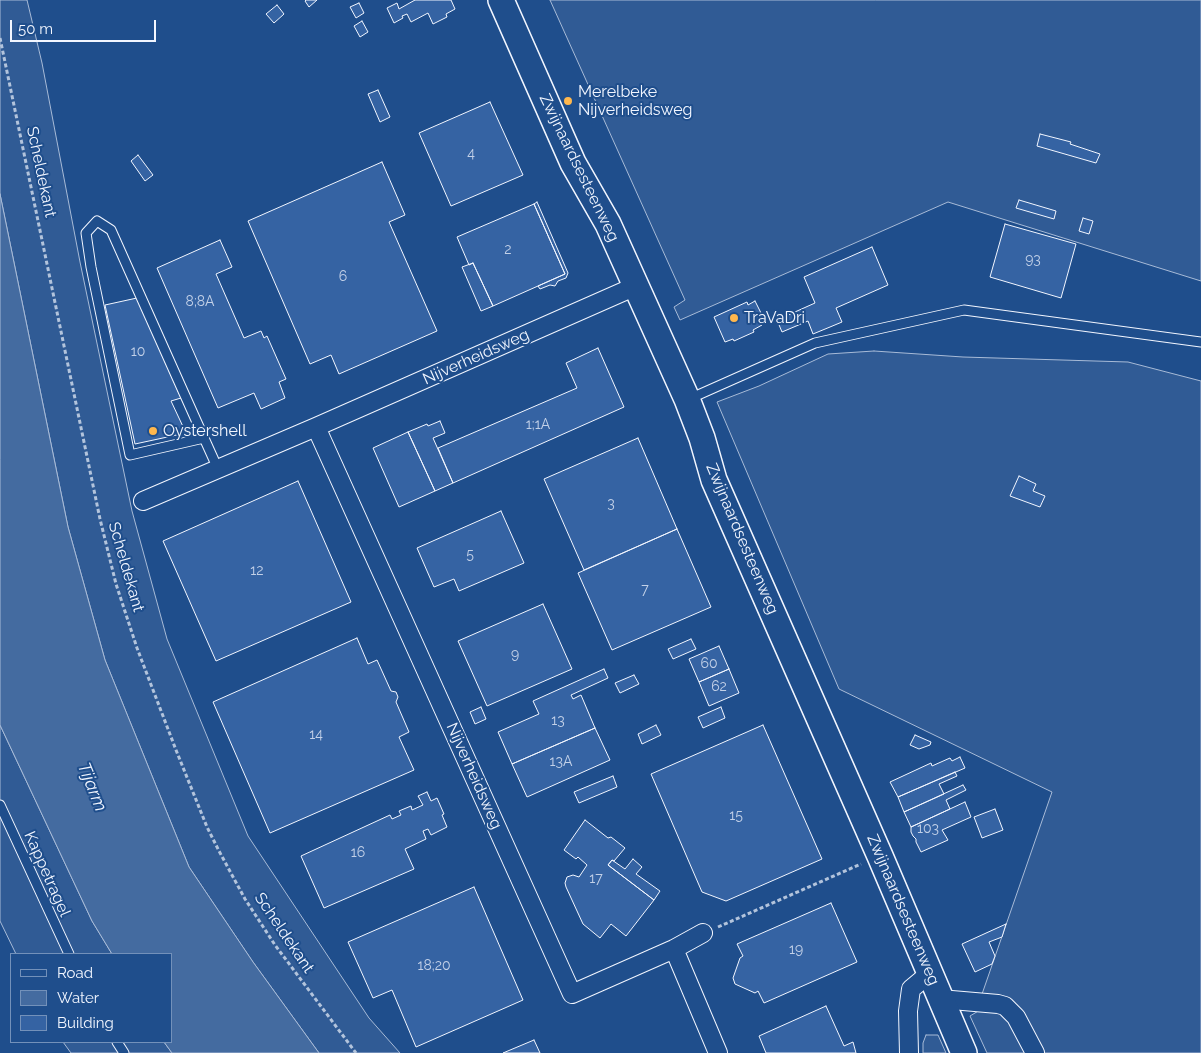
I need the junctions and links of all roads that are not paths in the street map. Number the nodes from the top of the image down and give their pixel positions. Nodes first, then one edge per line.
1 (501, 0) edge
2 (636, 286) junction
3 (1201, 342) edge
4 (687, 399) junction
5 (316, 427) junction
6 (204, 438) junction
7 (218, 469) junction
8 (143, 501) dead end
9 (0, 805) edge
10 (703, 933) road end
11 (674, 949) junction
12 (68, 953) edge
13 (929, 974) junction
14 (940, 999) junction
15 (718, 1053) edge
16 (909, 1053) edge
17 (964, 1053) edge
18 (1035, 1053) edge

1 - 2 main road, Zwijnaardsesteenweg
2 - 4 main road, Zwijnaardsesteenweg
2 - 5 street, Nijverheidsweg
3 - 4 lane
4 - 13 main road, Zwijnaardsesteenweg
5 - 7 street, Nijverheidsweg
5 - 11 street, Nijverheidsweg
6 - 6 lane
6 - 7 lane
7 - 8 street, Nijverheidsweg
9 - 12 lane, Kappetragel
10 - 11 street, Nijverheidsweg
11 - 15 street
13 - 14 main road, Zwijnaardsesteenweg
13 - 16 street
14 - 17 main road, Zwijnaardsesteenweg
14 - 18 street

